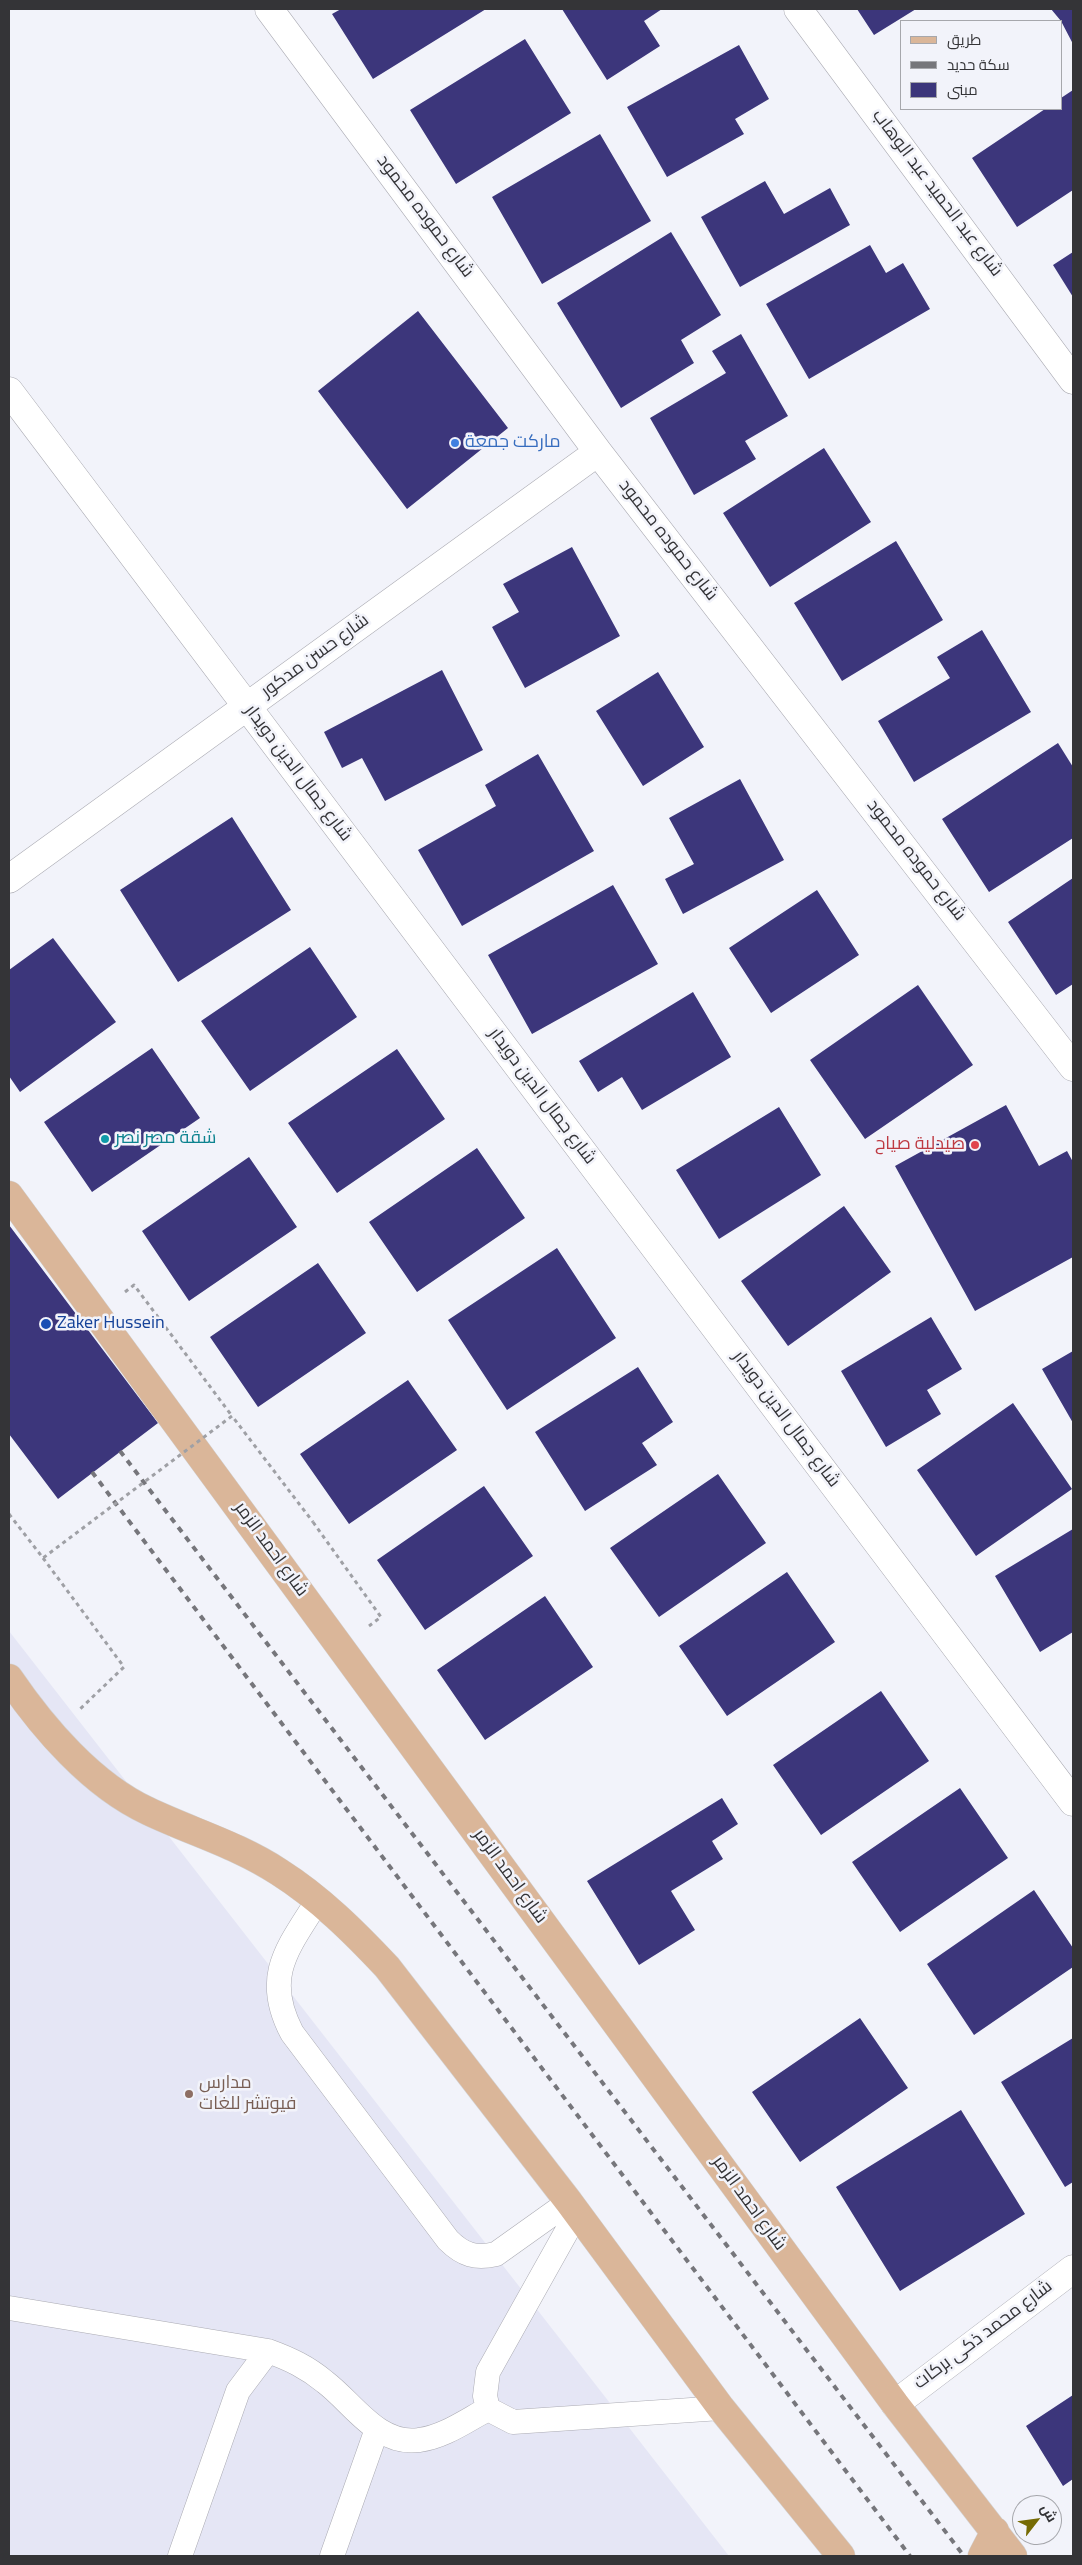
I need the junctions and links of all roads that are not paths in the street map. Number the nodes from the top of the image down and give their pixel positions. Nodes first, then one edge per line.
1 (269, 9) edge
2 (798, 9) edge
3 (1073, 380) edge
4 (9, 392) edge
5 (598, 452) junction
6 (246, 707) junction
7 (9, 879) edge
8 (1073, 1067) edge
9 (9, 1194) edge
10 (9, 1678) edge
11 (1073, 1802) edge
12 (318, 1900) junction
13 (573, 2207) junction
14 (1073, 2269) edge
15 (9, 2308) edge
16 (268, 2352) junction
17 (895, 2404) junction
18 (721, 2408) junction
19 (488, 2409) junction
20 (377, 2429) junction
21 (995, 2531) junction
22 (180, 2556) edge
23 (332, 2556) edge
24 (841, 2556) edge
25 (982, 2556) edge
26 (1013, 2556) edge

1 - 5 street, شارع حموده محمود
2 - 3 street, شارع عبد الحميد عبد الوهاب
4 - 6 street, شارع جمال الدين دويدار
5 - 6 street, شارع حسن مدكور
5 - 8 street, شارع حموده محمود
6 - 7 street, شارع حسن مدكور
6 - 11 street, شارع جمال الدين دويدار
9 - 17 main road, شارع احمد الزمر
10 - 12 main road
12 - 13 main road
12 - 13 lane
13 - 18 main road
13 - 19 lane
14 - 17 street, شارع محمد ذكى بركات
15 - 16 lane
16 - 20 lane
16 - 22 lane
17 - 21 main road, شارع احمد الزمر
18 - 19 lane
18 - 24 main road
19 - 20 lane
20 - 23 lane
21 - 25 main road
21 - 26 main road, شارع احمد الزمر

